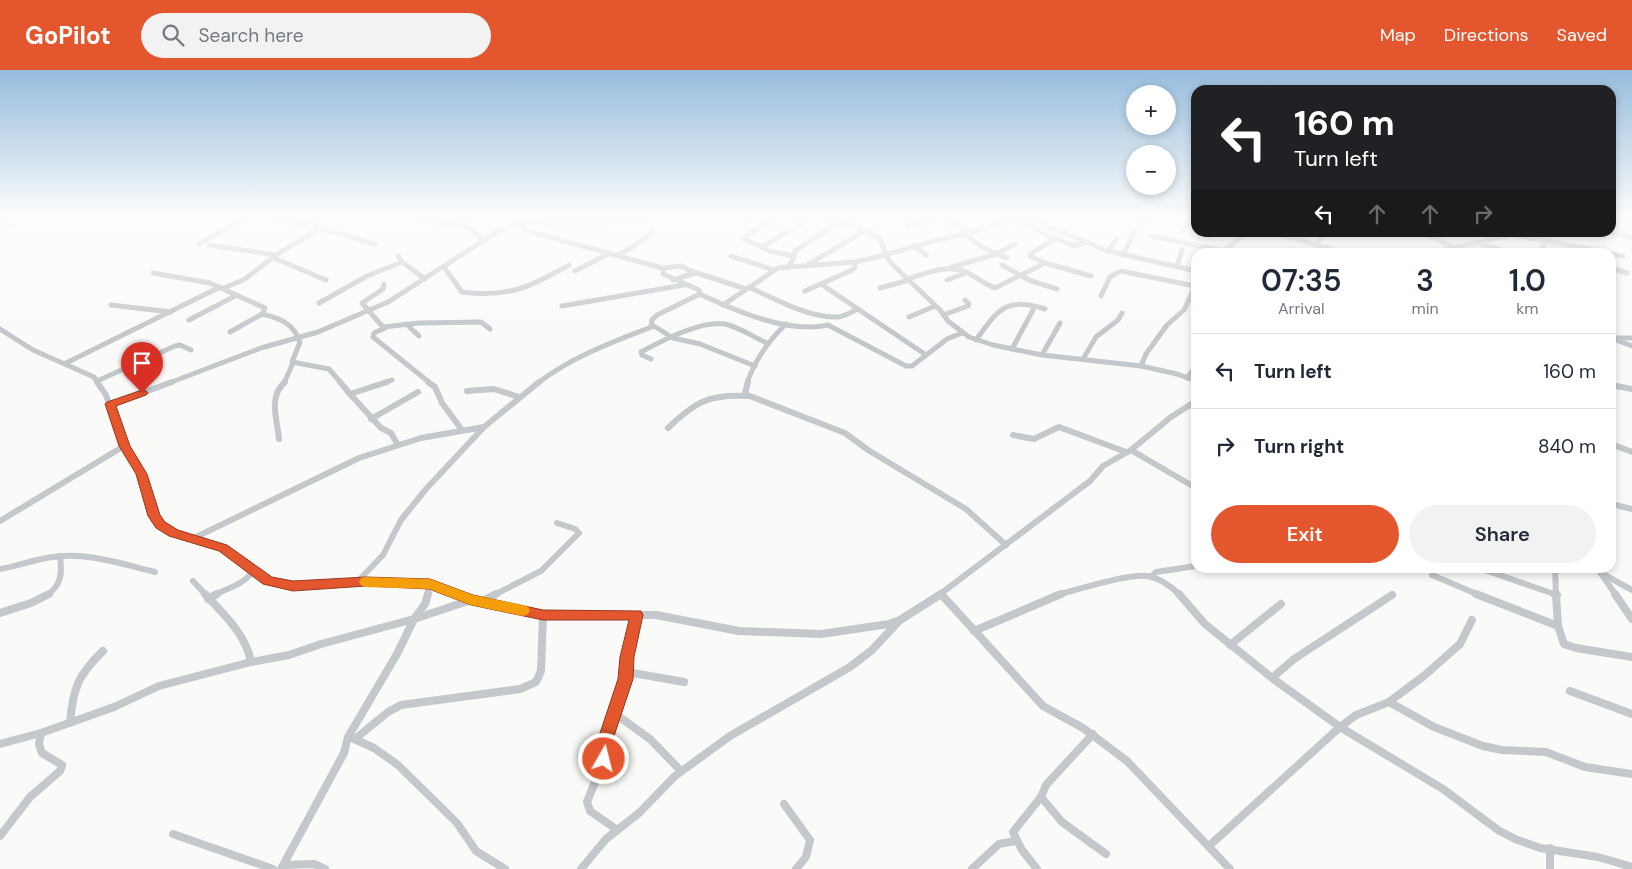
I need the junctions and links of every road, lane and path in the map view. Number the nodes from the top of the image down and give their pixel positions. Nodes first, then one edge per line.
1 (266, 255) edge
2 (278, 255) edge
3 (461, 255) edge
4 (606, 255) edge
5 (618, 255) edge
6 (790, 255) edge
7 (826, 255) edge
8 (885, 255) edge
9 (886, 255) edge
10 (992, 255) edge
11 (1000, 255) edge
12 (1030, 255) edge
13 (1124, 255) edge
14 (1180, 255) edge
15 (1618, 255) edge
16 (398, 256) dead end
17 (731, 256) dead end
18 (793, 256) joint
19 (1622, 256) dead end
20 (275, 257) junction
21 (1007, 258) dead end
22 (402, 262) junction
23 (854, 262) junction
24 (1045, 263) junction
25 (569, 265) dead end
26 (806, 265) junction
27 (1002, 265) dead end
28 (444, 266) junction
29 (788, 266) junction
30 (1177, 267) junction
31 (662, 268) junction
32 (951, 268) junction
33 (774, 270) junction
34 (1191, 270) edge
35 (1616, 270) edge
36 (575, 271) dead end
37 (696, 272) junction
38 (153, 273) dead end
39 (966, 273) junction
40 (1627, 273) dead end
41 (1021, 276) junction
42 (1091, 276) dead end
43 (425, 279) junction
44 (908, 279) junction
45 (326, 280) dead end
46 (673, 280) junction
47 (947, 280) dead end
48 (384, 284) dead end
49 (685, 284) junction
50 (822, 284) junction
51 (1191, 284) edge
52 (222, 287) junction
53 (748, 288) junction
54 (880, 288) dead end
55 (1057, 289) dead end
56 (805, 292) dead end
57 (700, 294) junction
58 (1191, 295) edge
59 (235, 296) junction
60 (1101, 296) dead end
61 (965, 300) dead end
62 (319, 303) dead end
63 (111, 305) dead end
64 (724, 305) junction
65 (562, 306) dead end
66 (935, 306) junction
67 (858, 309) junction
68 (1045, 309) dead end
69 (367, 310) junction
70 (1034, 310) dead end
71 (172, 312) junction
72 (1122, 313) dead end
73 (262, 314) junction
74 (943, 315) junction
75 (909, 317) dead end
76 (189, 320) dead end
77 (1060, 323) dead end
78 (406, 324) junction
79 (786, 324) junction
80 (651, 326) junction
81 (385, 328) junction
82 (0, 329) edge
83 (490, 329) dead end
84 (230, 332) dead end
85 (962, 333) junction
86 (418, 336) dead end
87 (299, 337) junction
88 (673, 338) junction
89 (1616, 338) edge
90 (1632, 338) edge
91 (976, 340) junction
92 (1616, 340) edge
93 (767, 343) junction
94 (1632, 346) edge
95 (1012, 349) junction
96 (191, 350) dead end
97 (1042, 354) junction
98 (926, 355) junction
99 (651, 359) dead end
100 (1083, 359) junction
101 (66, 363) junction
102 (294, 363) junction
103 (755, 366) junction
104 (1141, 366) junction
105 (1191, 373) edge
106 (1187, 378) junction
107 (1191, 379) edge
108 (392, 380) dead end
109 (97, 381) junction
110 (1616, 386) edge
111 (1632, 389) edge
112 (467, 391) dead end
113 (418, 392) dead end
114 (350, 394) junction
115 (748, 396) junction
116 (519, 397) junction
117 (110, 404) junction
118 (1191, 404) edge
119 (372, 419) junction
120 (484, 427) junction
121 (668, 428) dead end
122 (462, 430) junction
123 (1013, 435) dead end
124 (279, 439) dead end
125 (398, 445) junction
126 (124, 446) junction
127 (1616, 446) edge
128 (1128, 451) junction
129 (1632, 452) edge
130 (1191, 485) edge
131 (1616, 505) edge
132 (1632, 509) edge
133 (0, 522) edge
134 (557, 523) dead end
135 (192, 539) junction
136 (1006, 545) junction
137 (60, 556) junction
138 (1191, 567) edge
139 (0, 569) edge
140 (253, 570) junction
141 (155, 572) dead end
142 (1493, 573) edge
143 (1555, 573) edge
144 (1600, 573) edge
145 (1602, 573) edge
146 (1432, 575) dead end
147 (1151, 577) junction
148 (193, 582) dead end
149 (356, 583) junction
150 (430, 584) junction
151 (1632, 590) edge
152 (941, 594) junction
153 (1392, 595) dead end
154 (1557, 595) junction
155 (208, 599) junction
156 (471, 600) junction
157 (480, 602) junction
158 (1281, 604) dead end
159 (0, 613) edge
160 (543, 615) junction
161 (637, 615) junction
162 (414, 619) junction
163 (1632, 619) edge
164 (900, 620) junction
165 (1472, 620) dead end
166 (1558, 626) junction
167 (974, 631) junction
168 (1230, 645) junction
169 (102, 651) dead end
170 (1632, 657) edge
171 (251, 662) junction
172 (627, 672) junction
173 (1272, 678) junction
174 (684, 682) dead end
175 (1570, 691) dead end
176 (1389, 702) junction
177 (614, 714) junction
178 (1632, 714) edge
179 (70, 723) junction
180 (1340, 726) junction
181 (41, 734) junction
182 (1093, 734) junction
183 (352, 738) junction
184 (0, 744) edge
185 (681, 771) junction
186 (1632, 774) edge
187 (1042, 797) junction
188 (784, 804) dead end
189 (616, 829) junction
190 (173, 834) dead end
191 (0, 836) edge
192 (1016, 841) junction
193 (1209, 846) junction
194 (1550, 848) junction
195 (1106, 854) dead end
196 (283, 867) edge
197 (1632, 867) edge
198 (273, 869) edge
199 (325, 869) edge
200 (506, 869) edge
201 (581, 869) edge
202 (796, 869) edge
203 (972, 869) edge
204 (1037, 869) edge
205 (1230, 869) edge
206 (1550, 869) edge

1 - 20 street
2 - 20 street
3 - 28 street
4 - 36 street
5 - 31 street
6 - 18 street
7 - 26 street
8 - 23 street
9 - 44 street
10 - 32 street
11 - 21 street
12 - 24 street
13 - 30 street
14 - 30 street
15 - 19 street
16 - 22 street
17 - 33 street
18 - 29 street
20 - 45 street
20 - 52 street
22 - 43 street
22 - 62 street
23 - 26 street
23 - 50 street
24 - 41 street
24 - 42 street
25 - 28 street
26 - 29 street
27 - 41 street
28 - 43 street
29 - 33 street
30 - 34 street
31 - 37 street
31 - 46 street
32 - 39 street
32 - 44 street
33 - 53 street
35 - 40 street
37 - 46 street
37 - 53 street
38 - 52 street
39 - 41 street
39 - 47 street
41 - 55 street
43 - 69 street
44 - 54 street
44 - 66 street
46 - 49 street
48 - 69 street
49 - 57 street
49 - 65 street
50 - 56 street
50 - 67 street
51 - 60 street
52 - 59 street
52 - 71 street
53 - 64 street
53 - 67 street
57 - 64 street
57 - 80 street
58 - 104 street
59 - 73 street
59 - 76 street
61 - 74 street
63 - 71 street
64 - 79 street
66 - 74 street
66 - 75 street
67 - 98 street
68 - 91 street
69 - 81 street
69 - 87 street
70 - 95 street
71 - 101 street
72 - 100 street
73 - 84 street
73 - 87 street
74 - 85 street
77 - 97 street
78 - 81 street
78 - 83 street
78 - 86 street
79 - 93 street
79 - 98 street
80 - 88 street
80 - 116 street
81 - 122 street
82 - 101 street
85 - 91 street
85 - 98 street
87 - 102 street
87 - 117 street
88 - 93 street
88 - 99 street
88 - 103 street
89 - 90 street
91 - 95 street
92 - 94 street
93 - 103 street
95 - 97 street
96 - 109 street
97 - 100 street
100 - 104 street
101 - 109 street
102 - 114 street
102 - 124 street
103 - 115 street
104 - 106 street
105 - 106 street
106 - 107 street
108 - 114 street
109 - 117 street
110 - 111 street
112 - 116 street
113 - 119 street
114 - 119 street
115 - 121 street
115 - 136 street
116 - 120 street
117 - 126 street
118 - 128 street
119 - 125 street
120 - 122 street
120 - 149 street
122 - 125 street
123 - 128 street
125 - 135 street
126 - 133 street
126 - 135 street
127 - 129 street
128 - 130 street
128 - 136 street
131 - 132 street
134 - 157 street
135 - 140 street
136 - 152 street
137 - 139 street
137 - 141 street
137 - 159 street
138 - 147 street
140 - 149 street
140 - 155 street
142 - 154 street
143 - 154 street
144 - 163 street
145 - 151 street
146 - 166 street
147 - 167 street
147 - 168 street
148 - 155 street
149 - 150 street
150 - 156 street
150 - 162 street
152 - 164 street
152 - 167 street
153 - 173 street
154 - 166 street
155 - 171 street
156 - 157 street
156 - 162 street
157 - 160 street
158 - 168 street
160 - 161 street
160 - 183 street
161 - 164 street
161 - 172 street
162 - 171 street
162 - 183 street
164 - 185 street
165 - 176 street
166 - 170 street
167 - 182 street
168 - 173 street
169 - 179 street
171 - 179 street
172 - 174 street
172 - 177 street
173 - 180 street
175 - 178 street
176 - 180 street
176 - 186 street
177 - 185 street
177 - 189 street
179 - 181 street
180 - 193 street
180 - 194 street
181 - 184 street
181 - 191 street
182 - 187 street
182 - 193 street
183 - 196 street
183 - 200 street
185 - 189 street
187 - 192 street
187 - 195 street
188 - 202 street
189 - 201 street
190 - 198 street
192 - 203 street
192 - 204 street
193 - 205 street
194 - 197 street
194 - 206 street
196 - 199 street

